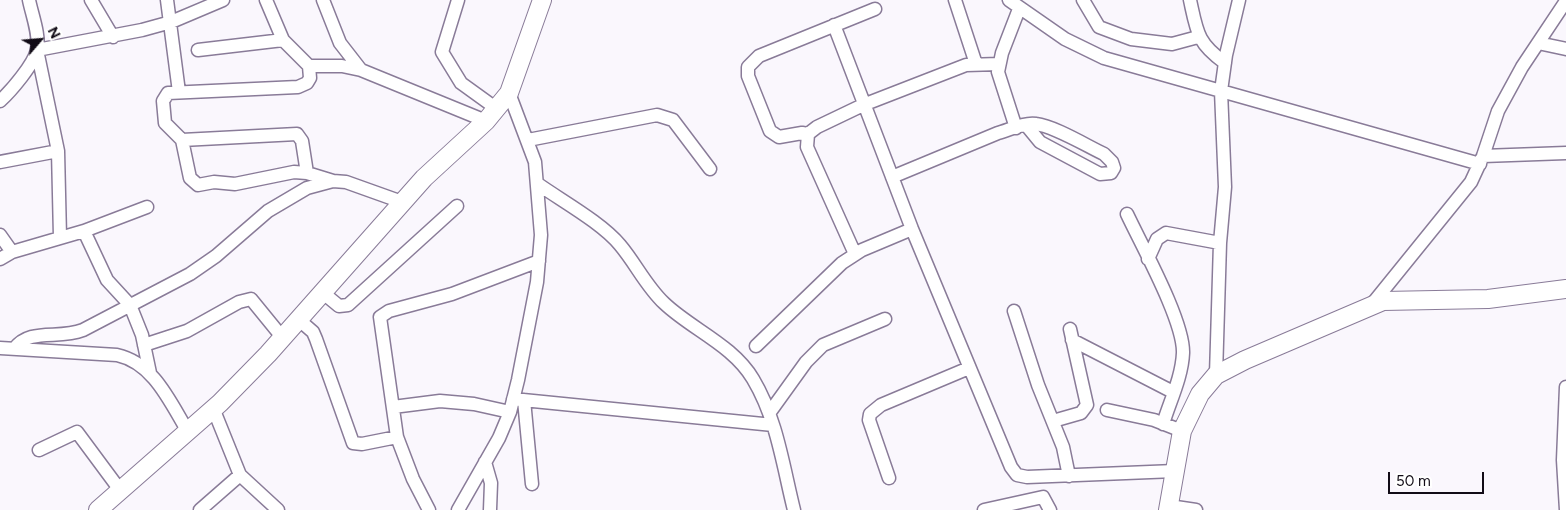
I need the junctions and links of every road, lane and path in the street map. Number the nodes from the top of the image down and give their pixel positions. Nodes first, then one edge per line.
1 (29, 0) edge
2 (91, 0) edge
3 (167, 0) edge
4 (223, 0) edge
5 (266, 0) edge
6 (323, 0) edge
7 (458, 0) edge
8 (542, 0) edge
9 (955, 0) edge
10 (1009, 0) edge
11 (1083, 0) edge
12 (1190, 0) edge
13 (1239, 0) edge
14 (1566, 1) edge
15 (875, 9) dead end
16 (1019, 9) junction
17 (171, 22) junction
18 (834, 25) junction
19 (1198, 36) junction
20 (114, 37) junction
21 (284, 40) junction
22 (1538, 43) junction
23 (1566, 49) edge
24 (37, 50) junction
25 (198, 50) dead end
26 (1225, 63) junction
27 (976, 64) junction
28 (999, 64) junction
29 (309, 66) junction
30 (361, 70) junction
31 (1222, 90) junction
32 (179, 92) junction
33 (509, 93) junction
34 (0, 101) edge
35 (863, 105) junction
36 (491, 115) junction
37 (1021, 126) junction
38 (808, 134) junction
39 (182, 140) junction
40 (528, 140) junction
41 (58, 151) junction
42 (1566, 153) edge
43 (1482, 160) junction
44 (0, 162) edge
45 (710, 169) dead end
46 (307, 173) junction
47 (892, 177) junction
48 (334, 181) junction
49 (538, 184) junction
50 (402, 202) junction
51 (457, 206) dead end
52 (147, 207) dead end
53 (1127, 214) dead end
54 (912, 229) junction
55 (84, 231) junction
56 (0, 235) edge
57 (60, 237) junction
58 (1220, 243) junction
59 (12, 252) junction
60 (854, 254) junction
61 (0, 259) edge
62 (1148, 259) junction
63 (539, 261) junction
64 (1566, 289) edge
65 (322, 292) junction
66 (1373, 303) junction
67 (130, 305) junction
68 (1014, 311) dead end
69 (298, 319) junction
70 (886, 319) dead end
71 (282, 337) junction
72 (144, 345) junction
73 (756, 346) dead end
74 (0, 348) edge
75 (14, 349) junction
76 (969, 368) junction
77 (150, 372) junction
78 (1216, 375) junction
79 (1566, 387) edge
80 (1173, 392) junction
81 (516, 404) junction
82 (393, 407) junction
83 (213, 408) junction
84 (1107, 410) dead end
85 (771, 419) junction
86 (1052, 421) junction
87 (1163, 424) junction
88 (187, 430) junction
89 (1182, 431) junction
90 (397, 437) junction
91 (39, 450) dead end
92 (485, 462) junction
93 (1175, 471) junction
94 (240, 475) junction
95 (1069, 476) junction
96 (889, 478) dead end
97 (532, 484) dead end
98 (120, 490) junction
99 (1168, 508) edge
100 (98, 510) edge
101 (200, 510) edge
102 (278, 510) edge
103 (429, 510) edge
104 (458, 510) edge
105 (490, 510) edge
106 (794, 510) edge
107 (984, 510) edge
108 (1050, 510) edge
109 (1196, 510) edge
110 (1566, 510) edge

1 - 24 street
2 - 20 street
3 - 17 street
4 - 17 street
5 - 21 street
6 - 30 street
7 - 36 street
8 - 33 street
9 - 27 street
10 - 16 street
11 - 19 street
12 - 19 street
13 - 26 street
14 - 22 street
15 - 18 street
16 - 28 street
16 - 31 street
17 - 20 street
17 - 32 street
18 - 35 street
18 - 38 street
19 - 26 street
20 - 24 street
21 - 25 street
21 - 29 street
22 - 23 street
22 - 43 street
24 - 34 street
24 - 41 street
26 - 31 street
27 - 28 street
27 - 35 street
28 - 37 street
29 - 30 street
29 - 32 street
30 - 36 street
31 - 43 street
31 - 58 street
32 - 39 street
33 - 36 street
33 - 40 street
35 - 38 street
35 - 47 street
36 - 50 street
37 - 37 street
37 - 47 street
38 - 60 street
39 - 46 street
39 - 46 street
40 - 45 street
40 - 49 street
41 - 44 street
41 - 57 street
42 - 43 street
43 - 66 street
46 - 48 street
47 - 54 street
48 - 50 street
48 - 67 street
49 - 63 street
49 - 85 street
50 - 65 street
51 - 65 street
52 - 55 street
53 - 62 street
54 - 60 street
54 - 76 street
55 - 57 street
55 - 67 street
56 - 59 street
57 - 59 street
58 - 62 street
58 - 78 street
59 - 61 street
60 - 73 street
62 - 80 street
63 - 81 street
63 - 82 street
64 - 66 street
65 - 69 street
66 - 78 street
67 - 72 street
67 - 75 street
68 - 86 street
69 - 71 street
69 - 90 street
70 - 85 street
71 - 72 street
71 - 83 street
72 - 77 street
74 - 75 street
75 - 77 street
76 - 95 street
76 - 96 street
77 - 88 street
78 - 89 street
79 - 110 street
80 - 86 street
80 - 87 street
81 - 82 street
81 - 85 street
81 - 92 street
81 - 97 street
82 - 90 street
83 - 88 street
83 - 94 street
84 - 87 street
85 - 106 street
86 - 95 street
87 - 89 street
88 - 98 street
89 - 93 street
90 - 103 street
91 - 98 street
92 - 104 street
92 - 105 street
93 - 95 street
93 - 99 street
94 - 101 street
94 - 102 street
98 - 100 street
99 - 109 street
107 - 108 street

